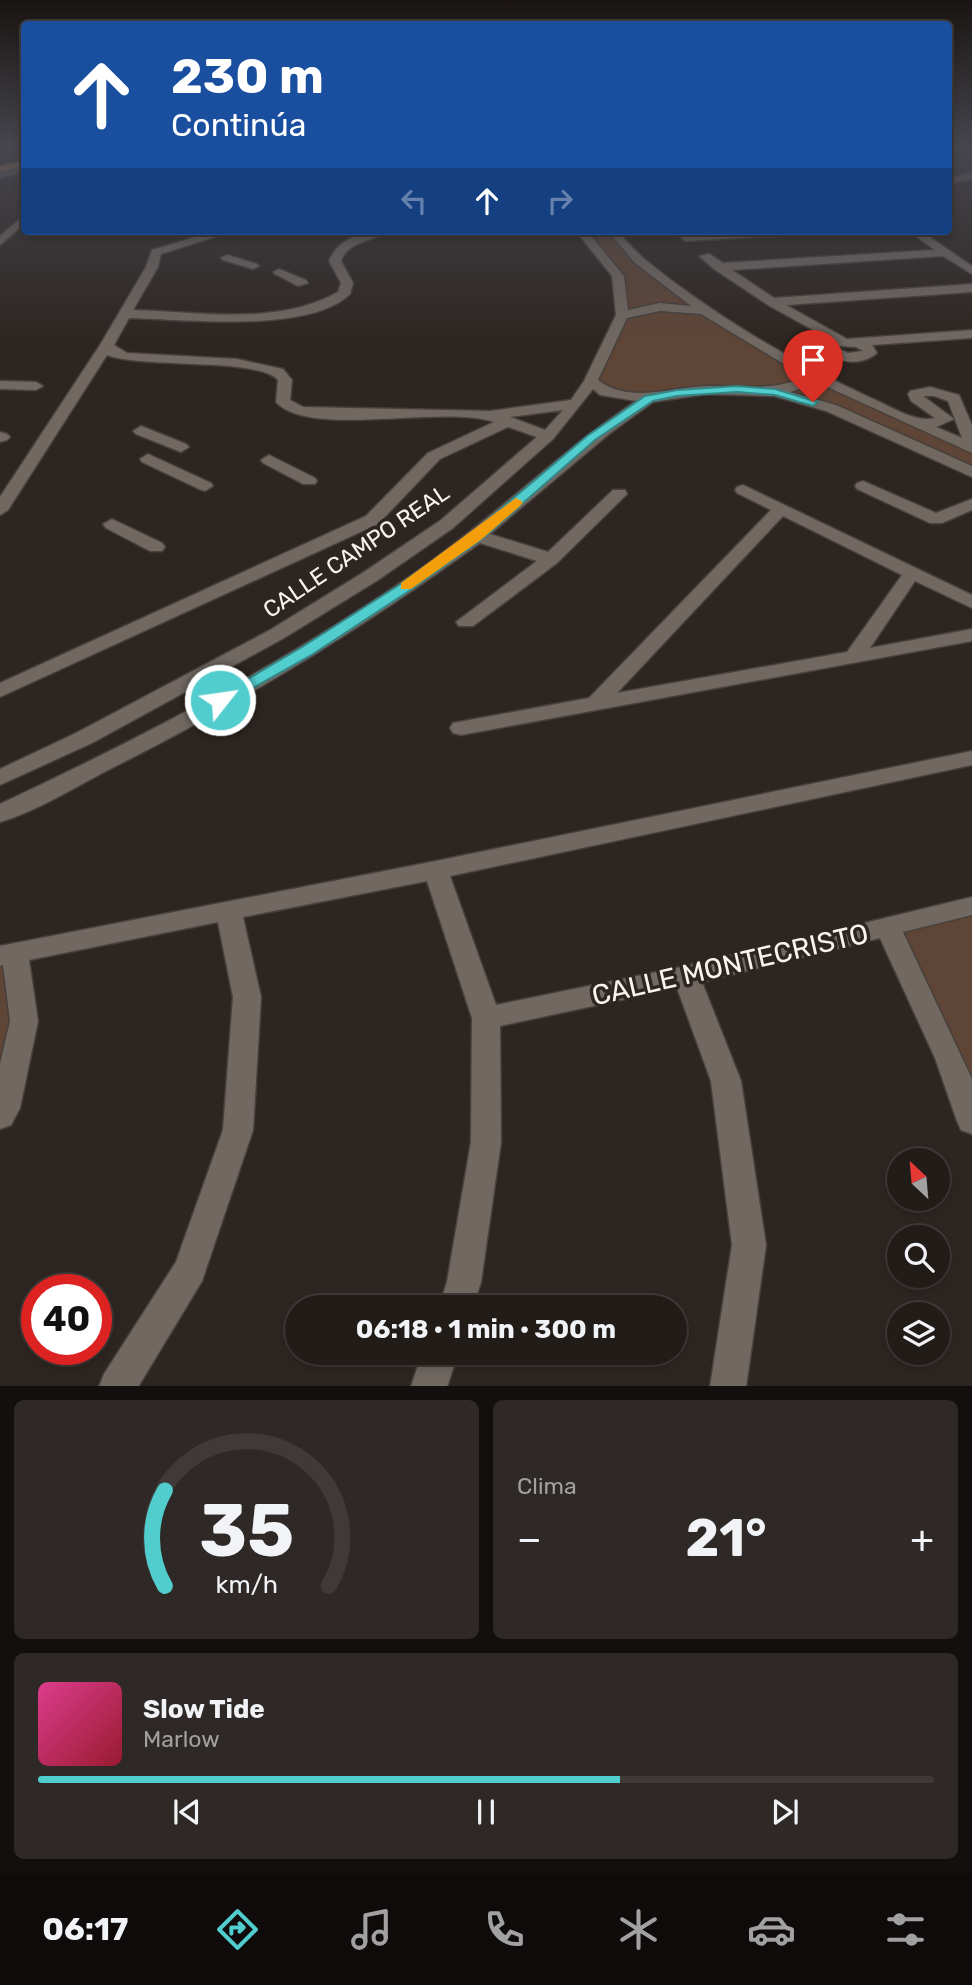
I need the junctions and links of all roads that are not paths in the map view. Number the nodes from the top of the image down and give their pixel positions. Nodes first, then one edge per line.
1 (21, 222) edge
2 (214, 235) edge
3 (372, 235) edge
4 (584, 235) edge
5 (616, 235) edge
6 (682, 235) edge
7 (748, 235) edge
8 (920, 235) edge
9 (0, 242) edge
10 (946, 253) junction
11 (705, 256) dead end
12 (227, 258) dead end
13 (253, 266) dead end
14 (718, 267) junction
15 (972, 271) edge
16 (279, 272) dead end
17 (302, 283) dead end
18 (972, 288) edge
19 (772, 302) junction
20 (702, 311) junction
21 (123, 314) junction
22 (622, 315) junction
23 (972, 334) edge
24 (848, 342) junction
25 (107, 345) junction
26 (972, 346) edge
27 (870, 353) junction
28 (818, 359) junction
29 (590, 381) junction
30 (0, 386) edge
31 (36, 386) dead end
32 (775, 392) junction
33 (972, 397) edge
34 (649, 398) junction
35 (954, 398) junction
36 (576, 404) junction
37 (490, 415) junction
38 (954, 419) junction
39 (508, 421) junction
40 (922, 426) junction
41 (141, 431) dead end
42 (548, 436) junction
43 (972, 446) edge
44 (181, 447) dead end
45 (148, 459) dead end
46 (269, 460) dead end
47 (972, 472) edge
48 (309, 481) dead end
49 (205, 486) dead end
50 (863, 486) dead end
51 (743, 490) dead end
52 (619, 494) dead end
53 (972, 504) edge
54 (782, 508) junction
55 (0, 510) edge
56 (112, 524) dead end
57 (477, 536) junction
58 (156, 547) dead end
59 (551, 559) junction
60 (912, 573) junction
61 (972, 602) edge
62 (466, 622) dead end
63 (972, 635) edge
64 (854, 656) junction
65 (0, 691) edge
66 (595, 704) junction
67 (461, 728) dead end
68 (972, 758) edge
69 (0, 778) edge
70 (0, 814) edge
71 (436, 870) junction
72 (972, 906) edge
73 (229, 911) junction
74 (888, 928) junction
75 (7, 955) edge
76 (686, 976) junction
77 (486, 1018) junction
78 (0, 1116) edge
79 (972, 1121) edge
80 (460, 1295) edge
81 (436, 1365) edge
82 (118, 1386) edge
83 (429, 1386) edge
84 (728, 1386) edge

1 - 9 street
2 - 21 street
3 - 21 street
4 - 22 street
5 - 20 street
6 - 7 street
8 - 10 street
10 - 14 street
10 - 15 street
11 - 14 street
12 - 13 street
14 - 19 street
16 - 17 street
18 - 19 street
19 - 24 street
20 - 22 street
20 - 28 street
21 - 25 street
22 - 29 street, CALLE CAMPO REAL
23 - 24 street
24 - 27 street
24 - 28 street
25 - 37 street
25 - 55 street
26 - 27 street
27 - 28 street
28 - 32 street
28 - 40 street
29 - 34 street
29 - 36 street, CALLE CAMPO REAL
30 - 31 street
32 - 34 street
32 - 47 street
33 - 35 street
34 - 57 street
35 - 38 street
35 - 38 street
36 - 37 street
36 - 42 street, CALLE CAMPO REAL
37 - 39 street
38 - 40 street
38 - 43 street
39 - 42 street
39 - 65 street
40 - 43 street
41 - 44 street
42 - 69 street, CALLE CAMPO REAL
45 - 49 street
46 - 48 street
50 - 53 street
51 - 54 street
52 - 59 street
54 - 60 street
54 - 66 street
56 - 58 street
57 - 59 street
57 - 70 street
59 - 62 street
60 - 61 street
60 - 64 street
63 - 64 street
64 - 66 street
66 - 67 street
68 - 71 street
71 - 73 street
71 - 77 street
72 - 74 street, CALLE MONTECRISTO
73 - 75 street
73 - 82 street
74 - 76 street, CALLE MONTECRISTO
74 - 79 street
75 - 78 street
76 - 77 street, CALLE MONTECRISTO
76 - 84 street
77 - 80 street
81 - 83 street

